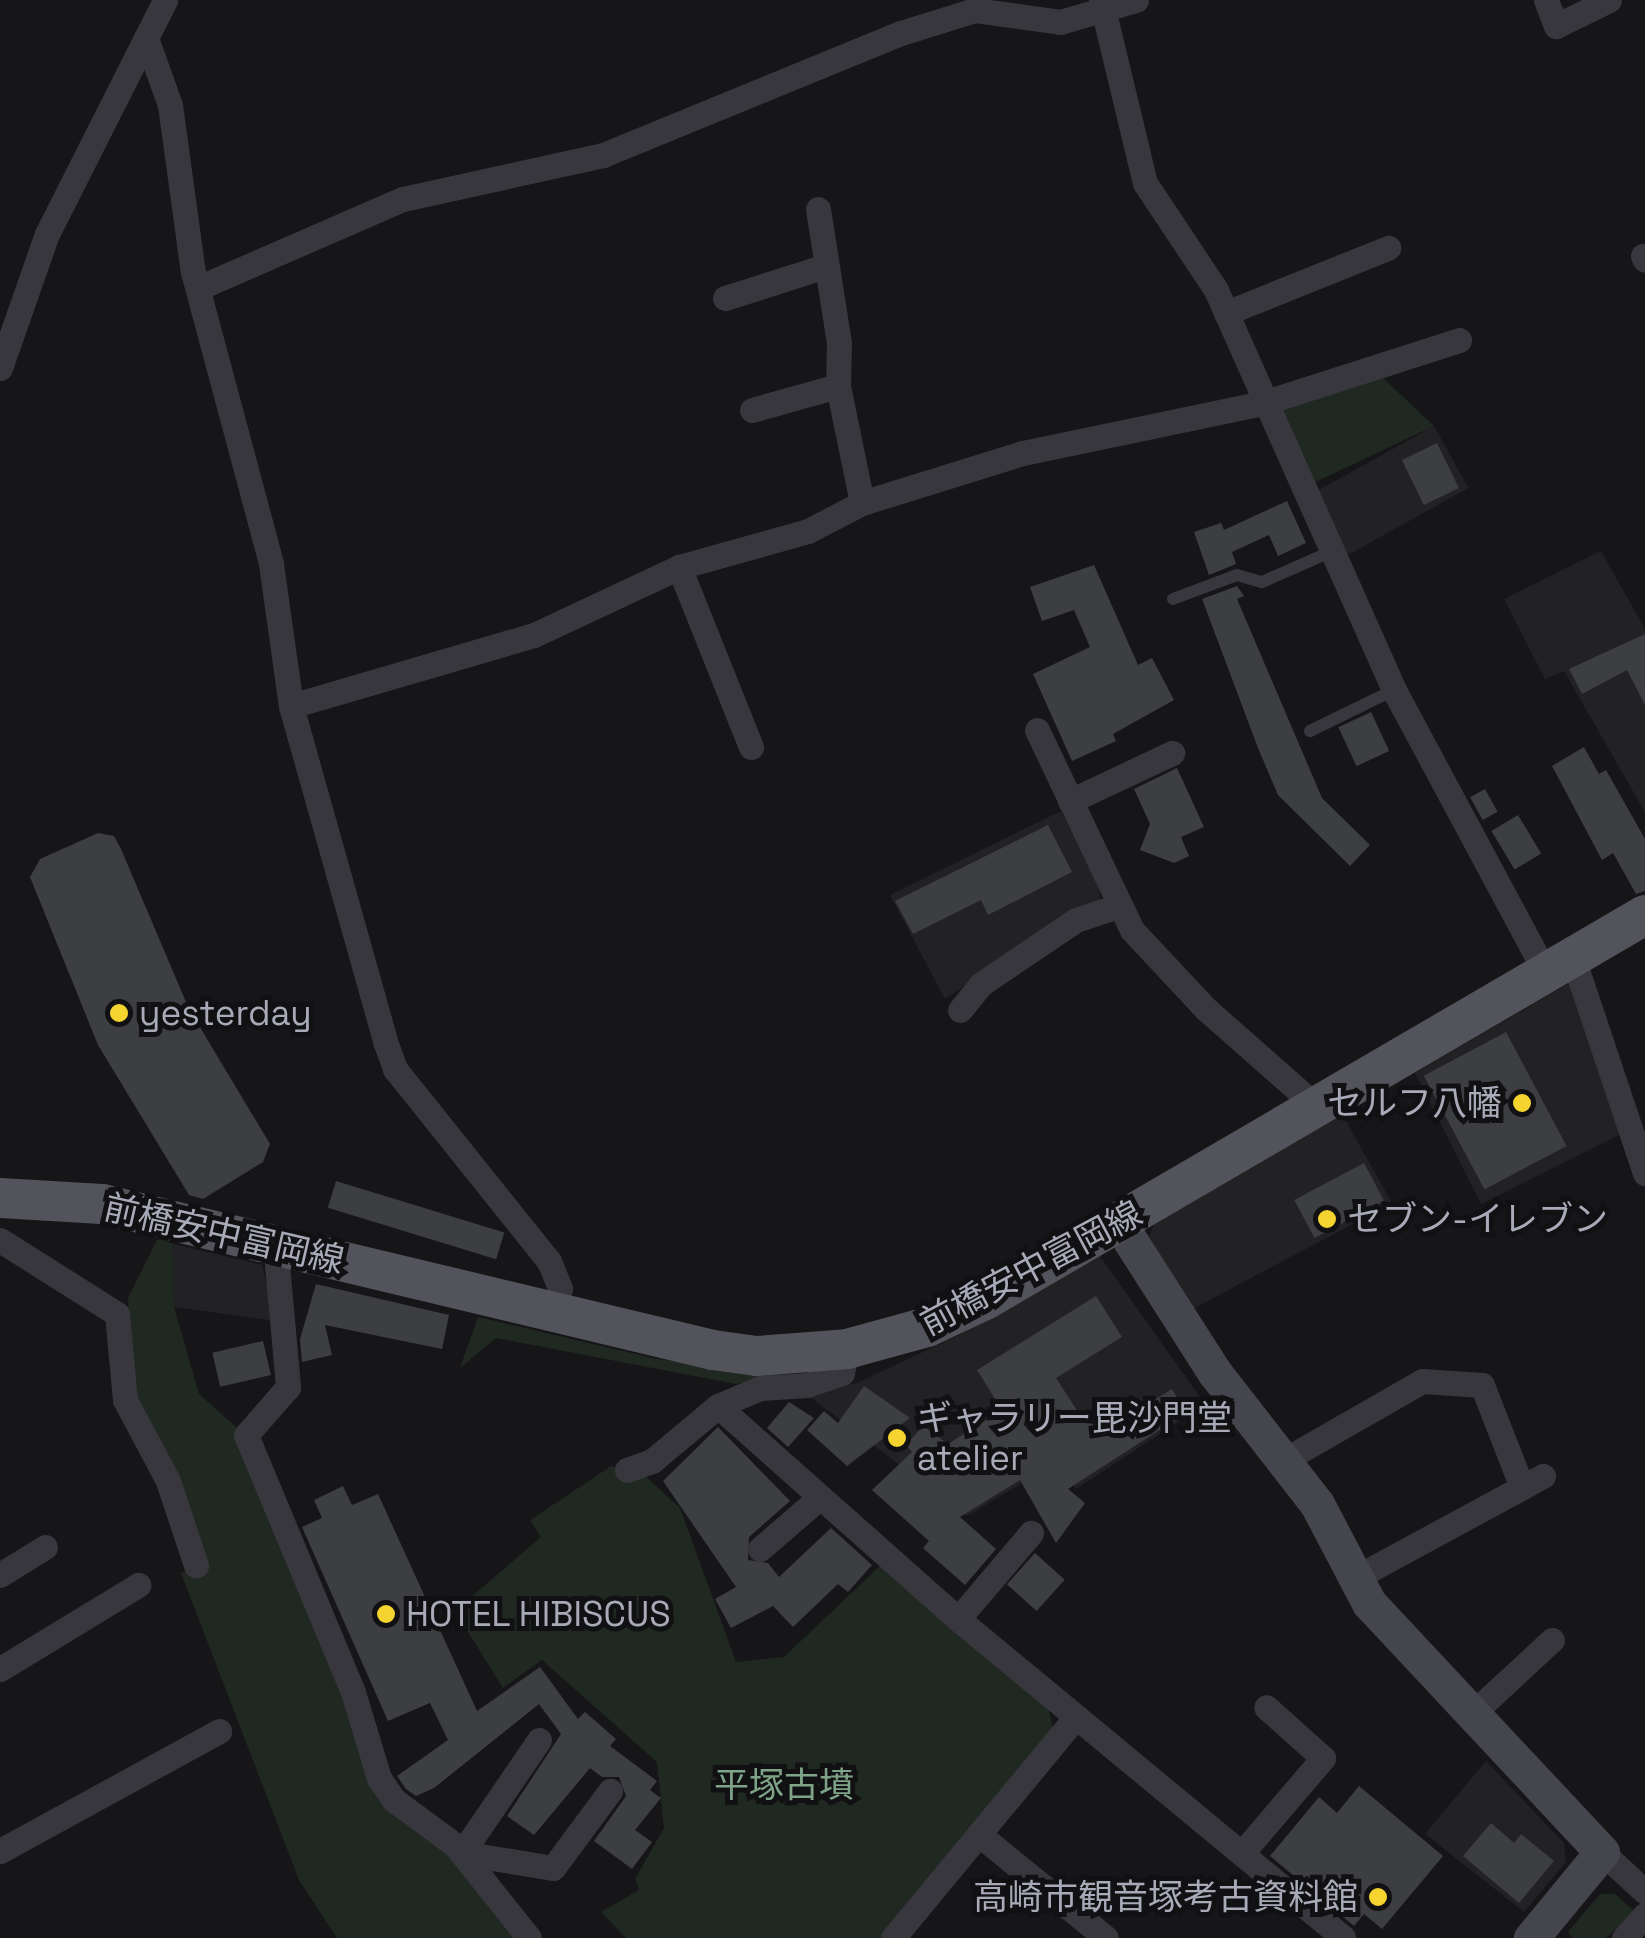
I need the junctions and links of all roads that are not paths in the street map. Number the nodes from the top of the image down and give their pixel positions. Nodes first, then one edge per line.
1 (165, 0) edge
2 (1136, 0) edge
3 (1546, 0) edge
4 (1609, 0) edge
5 (1103, 7) edge
6 (146, 38) junction
7 (818, 208) dead end
8 (1388, 248) dead end
9 (826, 266) junction
10 (198, 288) junction
11 (724, 298) dead end
12 (9, 306) edge
13 (1226, 313) junction
14 (1459, 340) dead end
15 (0, 368) edge
16 (838, 386) junction
17 (1263, 403) junction
18 (752, 410) dead end
19 (862, 503) junction
20 (1330, 552) junction
21 (679, 566) junction
22 (1174, 600) dead end
23 (1394, 690) junction
24 (290, 706) junction
25 (1037, 730) dead end
26 (1310, 731) dead end
27 (751, 746) dead end
28 (1172, 753) dead end
29 (1070, 801) junction
30 (1118, 906) junction
31 (1645, 915) edge
32 (1560, 965) junction
33 (960, 1010) dead end
34 (1318, 1107) junction
35 (1645, 1174) edge
36 (0, 1198) edge
37 (1119, 1223) junction
38 (0, 1240) edge
39 (275, 1243) junction
40 (555, 1316) junction
41 (847, 1350) junction
42 (718, 1406) junction
43 (1286, 1459) junction
44 (627, 1470) dead end
45 (820, 1497) junction
46 (1031, 1533) dead end
47 (45, 1547) dead end
48 (760, 1549) dead end
49 (196, 1565) dead end
50 (0, 1575) edge
51 (1355, 1578) junction
52 (138, 1585) dead end
53 (958, 1619) junction
54 (1552, 1640) dead end
55 (0, 1669) edge
56 (1266, 1706) dead end
57 (1472, 1714) junction
58 (1076, 1717) junction
59 (219, 1732) dead end
60 (540, 1740) dead end
61 (610, 1791) dead end
62 (982, 1836) junction
63 (0, 1851) edge
64 (1602, 1852) junction
65 (462, 1853) junction
66 (1242, 1853) junction
67 (1645, 1892) edge
68 (1645, 1915) edge
69 (1537, 1936) edge
70 (529, 1938) edge
71 (894, 1938) edge
72 (1106, 1938) edge
73 (1343, 1938) edge
74 (1624, 1938) edge

1 - 6 street
2 - 5 street
3 - 4 street
5 - 10 street
5 - 13 street
6 - 10 street
6 - 12 street
7 - 9 street
8 - 13 street
9 - 11 street
9 - 16 street
10 - 24 street
12 - 15 street
13 - 17 street
14 - 17 street
16 - 18 street
16 - 19 street
17 - 19 street
17 - 20 street
19 - 21 street
20 - 22 lane
20 - 23 street
21 - 24 street
21 - 27 street
23 - 26 lane
23 - 32 street
24 - 40 street
25 - 29 street
28 - 29 street
29 - 30 street
30 - 33 street
30 - 34 street
31 - 32 main road, 前橋安中富岡線
32 - 34 main road, 前橋安中富岡線
32 - 35 street
34 - 37 main road, 前橋安中富岡線
36 - 39 main road, 前橋安中富岡線
37 - 41 main road, 前橋安中富岡線
37 - 43 street
38 - 49 street
39 - 40 main road, 前橋安中富岡線
39 - 65 street
40 - 41 main road, 前橋安中富岡線
41 - 42 street
42 - 44 street
42 - 45 street
43 - 51 street
43 - 51 street
45 - 48 street
45 - 53 street
46 - 53 street
47 - 50 street
51 - 57 street
52 - 55 street
53 - 58 street
54 - 57 street
56 - 66 street
57 - 64 street
58 - 62 street
58 - 66 street
59 - 63 street
60 - 65 street
61 - 65 street
62 - 71 street
62 - 72 street
64 - 67 street
64 - 69 street
65 - 70 street
66 - 73 street
68 - 74 street

